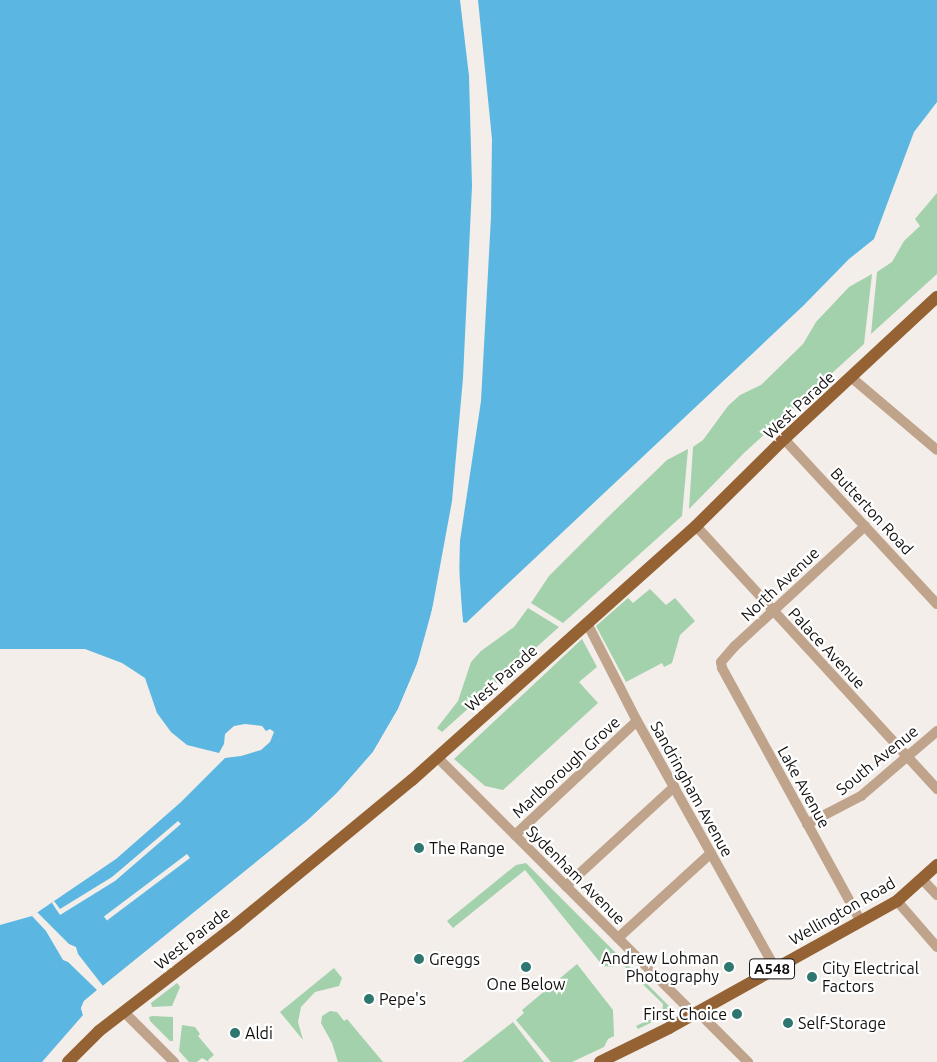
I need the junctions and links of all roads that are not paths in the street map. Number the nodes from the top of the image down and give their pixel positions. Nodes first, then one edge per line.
1 (937, 297) edge
2 (852, 378) junction
3 (784, 439) junction
4 (937, 450) edge
5 (696, 526) junction
6 (865, 526) junction
7 (937, 604) edge
8 (774, 612) junction
9 (587, 623) junction
10 (722, 668) joint
11 (637, 722) junction
12 (937, 731) edge
13 (907, 756) junction
14 (437, 757) junction
15 (674, 787) junction
16 (937, 789) edge
17 (807, 824) junction
18 (514, 835) junction
19 (711, 853) junction
20 (937, 866) edge
21 (922, 879) junction
22 (566, 886) junction
23 (937, 895) edge
24 (897, 901) junction
25 (860, 920) junction
26 (618, 938) junction
27 (935, 941) edge
28 (774, 968) junction
29 (124, 1012) junction
30 (696, 1013) junction
31 (68, 1062) edge
32 (174, 1062) edge
33 (600, 1062) edge
34 (748, 1062) edge

1 - 2 main road, West Parade
2 - 3 main road, West Parade
2 - 4 street
3 - 5 main road, West Parade
3 - 6 street, Butterton Road
5 - 8 street, Palace Avenue
5 - 9 main road, West Parade
6 - 7 street, Butterton Road
6 - 8 street, North Avenue
8 - 10 street, North Avenue
8 - 13 street, Palace Avenue
9 - 11 street, Sandringham Avenue
9 - 14 main road, West Parade
10 - 17 street, Lake Avenue
11 - 15 street, Sandringham Avenue
11 - 18 street, Marlborough Grove
12 - 13 street, South Avenue
13 - 16 street, Palace Avenue
13 - 17 street, South Avenue
14 - 18 street, Sydenham Avenue
14 - 29 main road, West Parade
15 - 19 street, Sandringham Avenue
15 - 22 street
17 - 25 street, Lake Avenue
18 - 22 street, Sydenham Avenue
19 - 26 street
19 - 28 street, Sandringham Avenue
20 - 21 main road, Wellington Road / A548
21 - 23 street
21 - 24 main road, Wellington Road / A548
22 - 26 street, Sydenham Avenue
24 - 25 main road, Wellington Road / A548
24 - 27 street
25 - 28 main road, Wellington Road / A548
26 - 30 street, Sydenham Avenue
28 - 30 main road, Wellington Road / A548
29 - 31 main road, West Parade
29 - 32 street
30 - 33 main road, Wellington Road / A548
30 - 34 street, Sydenham Avenue

